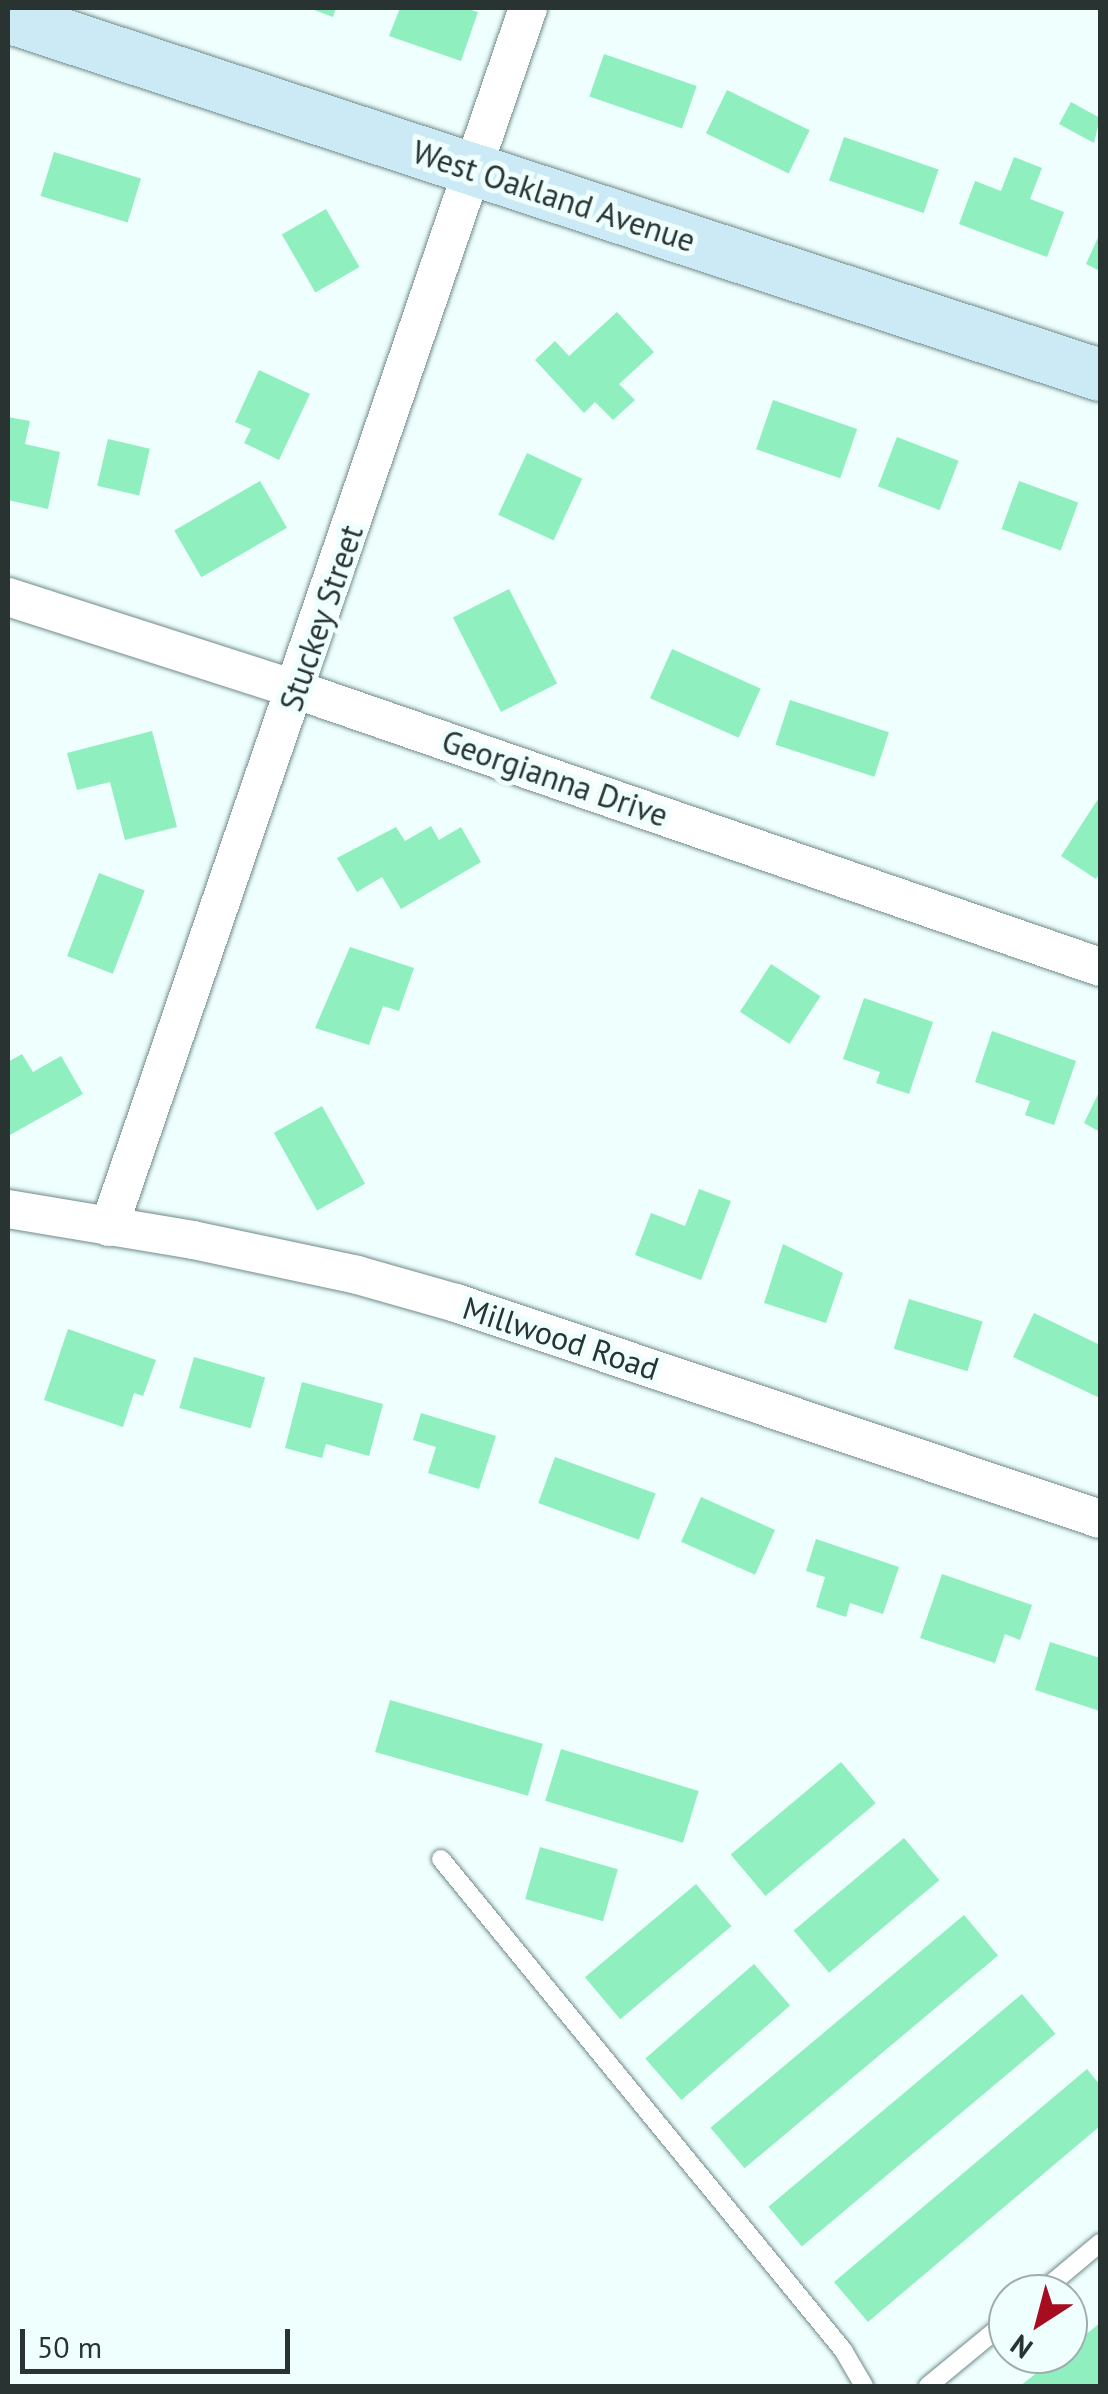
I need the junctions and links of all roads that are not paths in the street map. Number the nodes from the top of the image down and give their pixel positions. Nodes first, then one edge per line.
1 (528, 8) edge
2 (8, 17) edge
3 (473, 169) junction
4 (1100, 375) edge
5 (8, 597) edge
6 (297, 690) junction
7 (1100, 966) edge
8 (8, 1209) edge
9 (109, 1227) junction
10 (1100, 1519) edge
11 (442, 1859) dead end
12 (1100, 2243) edge
13 (1063, 2274) edge
14 (988, 2336) edge
15 (864, 2386) edge
16 (928, 2386) edge

1 - 3 street, Stuckey Street
2 - 3 street, West Oakland Avenue
3 - 4 street, West Oakland Avenue
3 - 6 street, Stuckey Street
5 - 6 street, Georgianna Drive
6 - 7 street, Georgianna Drive
6 - 9 street, Stuckey Street
8 - 9 street, Millwood Road
9 - 10 street, Millwood Road
11 - 15 lane
12 - 13 lane
14 - 16 lane

